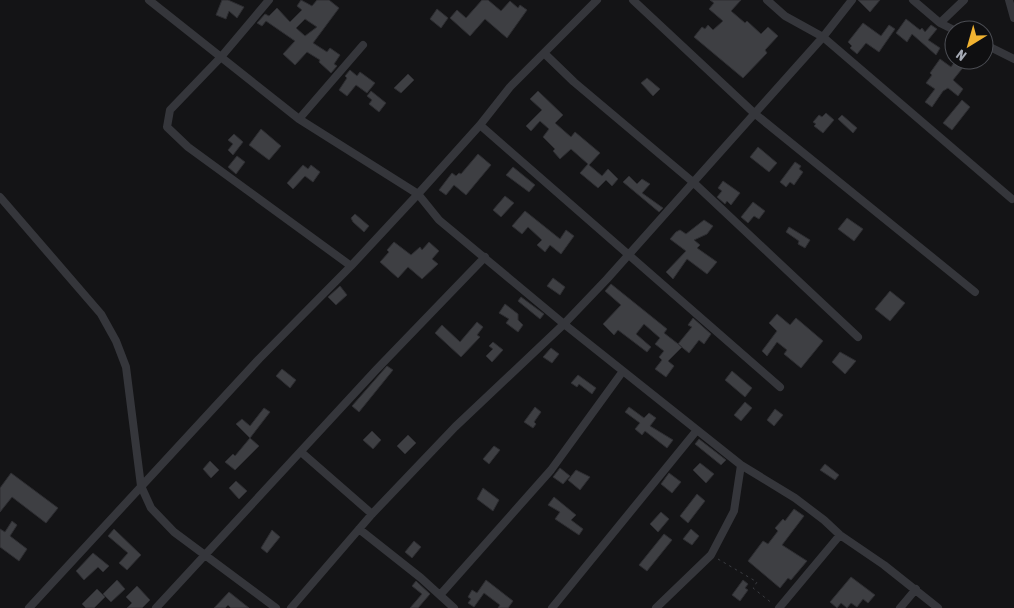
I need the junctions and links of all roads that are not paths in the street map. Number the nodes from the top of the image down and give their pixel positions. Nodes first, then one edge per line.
1 (149, 0) edge
2 (269, 0) edge
3 (597, 0) edge
4 (633, 0) edge
5 (767, 0) edge
6 (852, 0) edge
7 (913, 0) edge
8 (964, 0) edge
9 (1009, 0) edge
10 (1014, 18) edge
11 (940, 23) junction
12 (944, 25) edge
13 (823, 37) junction
14 (363, 45) dead end
15 (994, 49) edge
16 (544, 54) junction
17 (221, 57) junction
18 (1014, 59) edge
19 (754, 113) junction
20 (299, 119) junction
21 (480, 125) junction
22 (694, 183) junction
23 (418, 194) junction
24 (0, 197) edge
25 (1012, 199) dead end
26 (630, 254) junction
27 (485, 257) junction
28 (351, 266) junction
29 (975, 292) dead end
30 (564, 324) junction
31 (858, 337) dead end
32 (623, 371) junction
33 (780, 387) dead end
34 (697, 430) junction
35 (301, 452) junction
36 (741, 465) junction
37 (142, 486) junction
38 (372, 514) junction
39 (359, 529) junction
40 (840, 535) junction
41 (206, 555) junction
42 (916, 589) junction
43 (440, 595) junction
44 (29, 608) edge
45 (156, 608) edge
46 (276, 608) edge
47 (291, 608) edge
48 (454, 608) edge
49 (552, 608) edge
50 (656, 608) edge
51 (778, 608) edge
52 (900, 608) edge
53 (938, 608) edge

1 - 17 street
2 - 17 street
3 - 16 street
4 - 19 street
5 - 13 street
6 - 13 street
7 - 11 street
8 - 11 street
9 - 10 street
11 - 12 street
13 - 19 street
13 - 25 street
14 - 20 street
15 - 18 street
16 - 21 street
16 - 22 street
17 - 20 street
17 - 28 street
19 - 22 street
19 - 29 street
20 - 23 street
21 - 23 street
21 - 26 street
22 - 26 street
22 - 31 street
23 - 27 street
23 - 28 street
24 - 37 street
26 - 30 street
26 - 33 street
27 - 30 street
27 - 35 street
28 - 37 street
30 - 32 street
30 - 38 street
32 - 34 street
32 - 43 street
34 - 36 street
34 - 49 street
35 - 38 street
35 - 41 street
36 - 40 street
36 - 50 street
37 - 41 street
37 - 44 street
38 - 39 street
39 - 43 street
39 - 47 street
40 - 42 street
40 - 51 street
41 - 45 street
41 - 46 street
42 - 52 street
42 - 53 street
43 - 48 street

